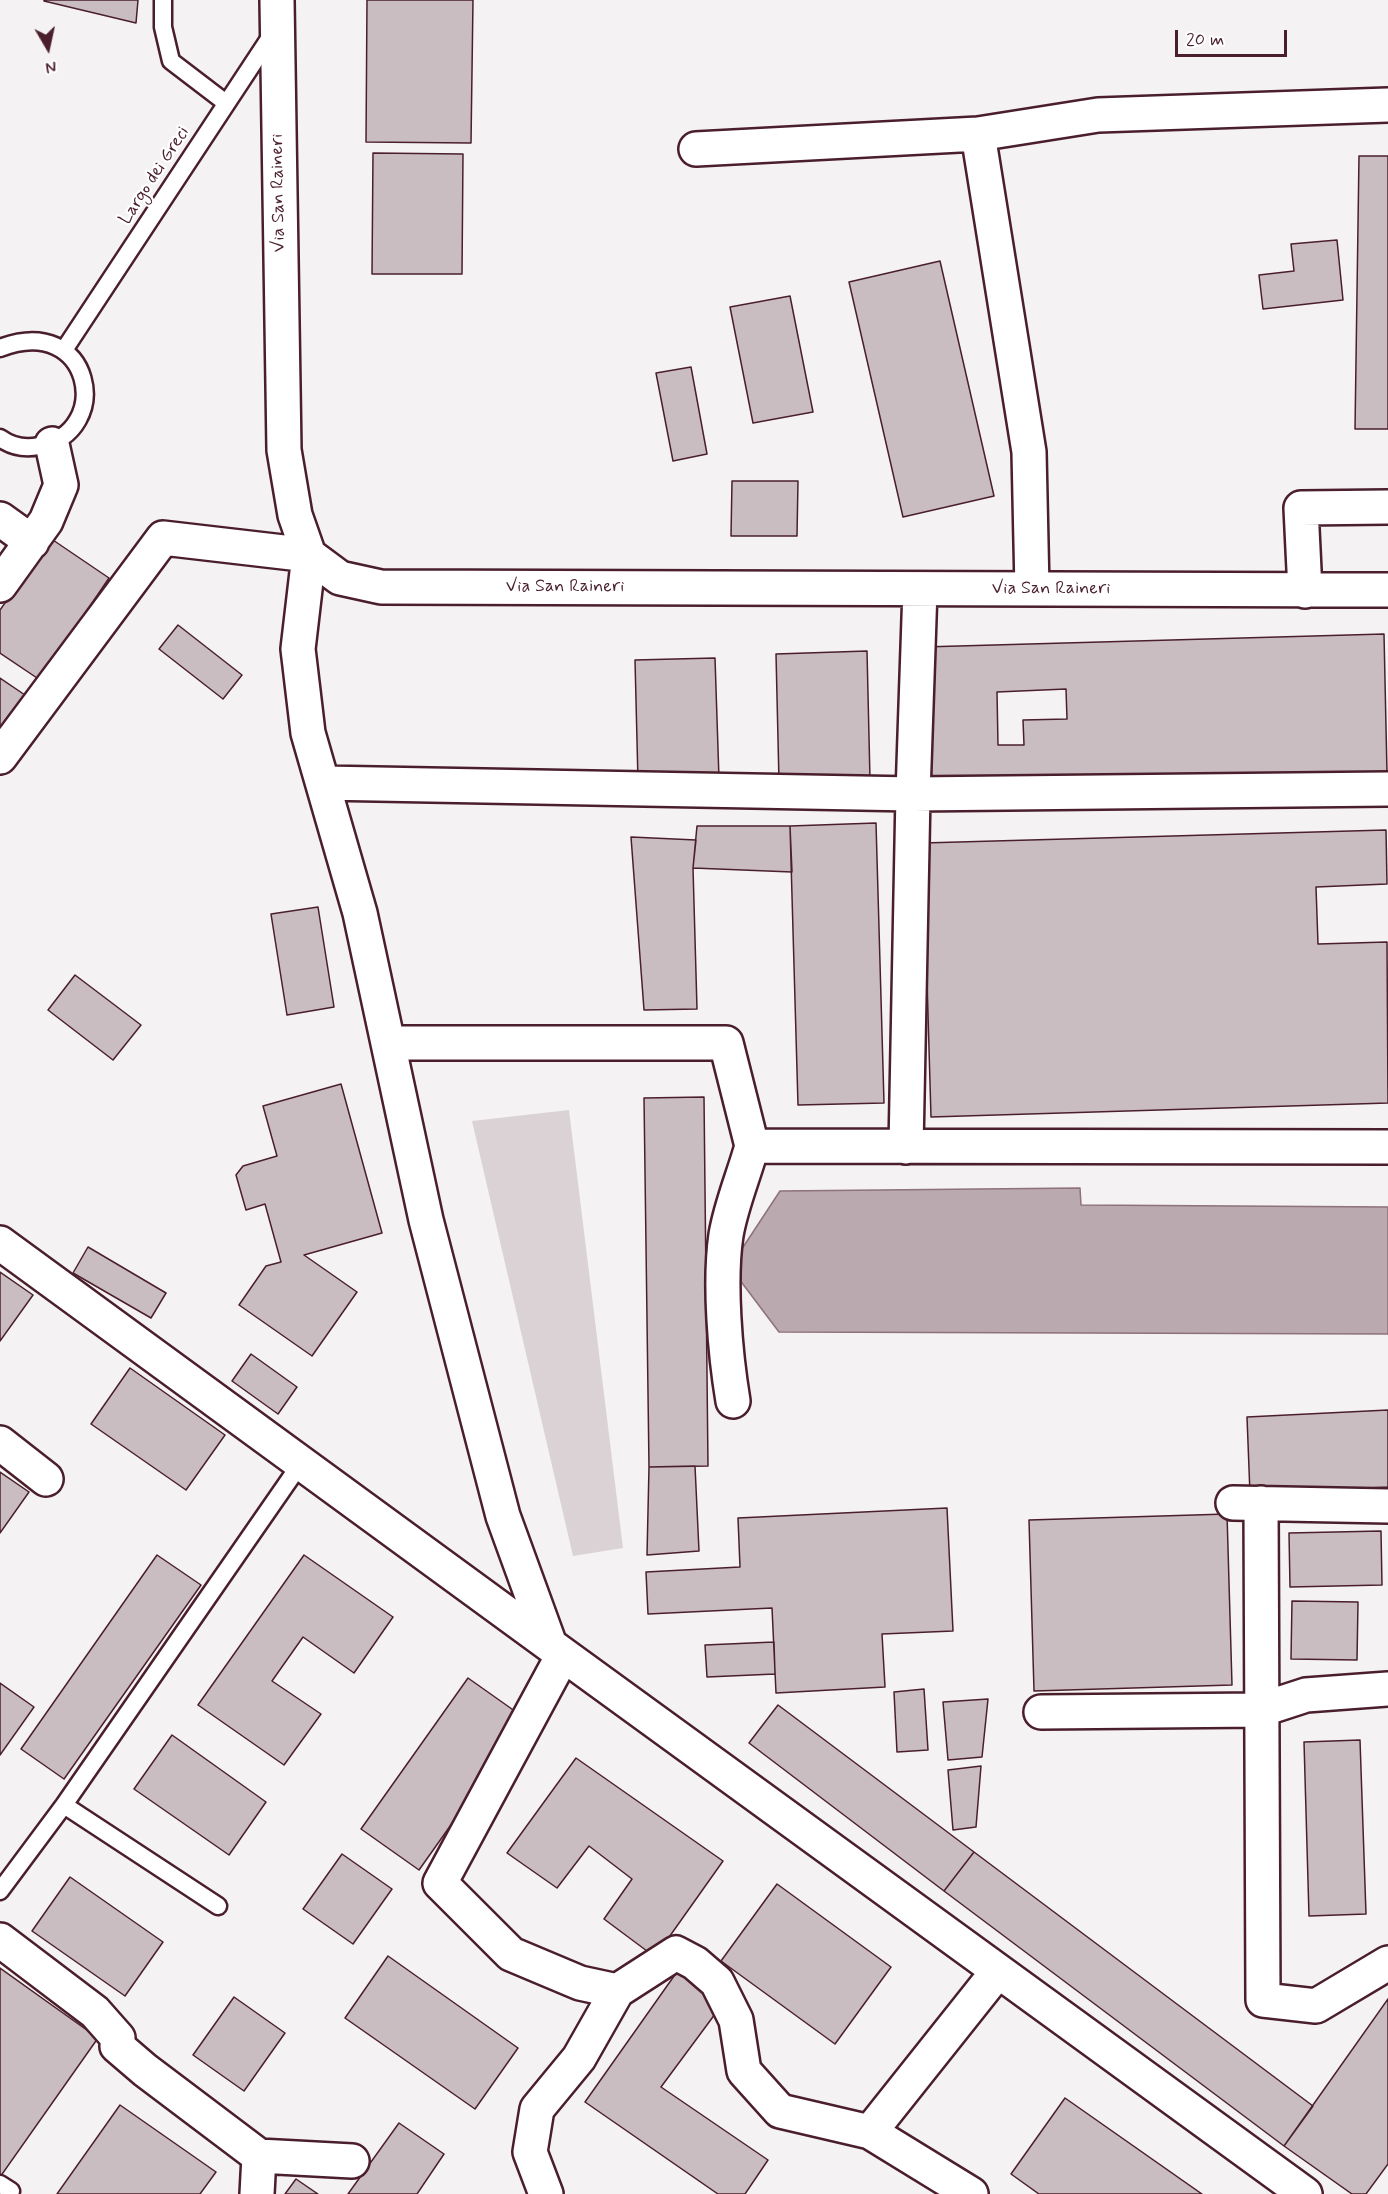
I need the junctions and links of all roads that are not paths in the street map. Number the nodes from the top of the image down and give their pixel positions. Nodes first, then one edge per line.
1 (163, 0) edge
2 (278, 12) edge
3 (226, 103) junction
4 (1388, 105) edge
5 (978, 134) junction
6 (696, 149) dead end
7 (0, 348) edge
8 (64, 350) junction
9 (0, 438) edge
10 (52, 444) junction
11 (1388, 507) edge
12 (0, 519) edge
13 (32, 542) junction
14 (309, 555) junction
15 (0, 585) edge
16 (920, 589) junction
17 (1032, 589) junction
18 (1388, 590) edge
19 (1305, 591) junction
20 (0, 757) edge
21 (323, 783) junction
22 (1388, 789) edge
23 (913, 794) junction
24 (388, 1043) junction
25 (752, 1146) junction
26 (906, 1147) junction
27 (1388, 1147) edge
28 (0, 1243) edge
29 (733, 1401) dead end
30 (0, 1443) edge
31 (301, 1463) junction
32 (46, 1479) dead end
33 (1388, 1506) edge
34 (557, 1650) junction
35 (1388, 1689) edge
36 (1260, 1710) junction
37 (1041, 1712) dead end
38 (64, 1805) junction
39 (0, 1891) edge
40 (218, 1906) dead end
41 (0, 1940) edge
42 (1388, 1964) edge
43 (998, 1971) junction
44 (616, 1991) junction
45 (870, 2132) junction
46 (259, 2156) junction
47 (352, 2161) dead end
48 (257, 2194) edge
49 (546, 2194) edge
50 (971, 2194) edge
51 (1305, 2194) edge

1 - 3 lane
2 - 3 lane, Largo dei Greci
2 - 14 street, Via San Raineri
3 - 8 lane, Largo dei Greci
4 - 5 street
5 - 6 street
5 - 17 street
7 - 8 lane
8 - 10 lane
9 - 10 lane
10 - 13 street
11 - 19 street
12 - 13 street
13 - 15 street
14 - 16 street, Via San Raineri
14 - 20 street
14 - 21 street
16 - 17 street, Via San Raineri
16 - 23 street
17 - 19 street, Via San Raineri
18 - 19 street, Via San Raineri
21 - 23 street
21 - 24 street
22 - 23 street
23 - 26 street
24 - 25 street
24 - 34 street
25 - 26 street
25 - 29 street
26 - 27 street
28 - 31 street
30 - 32 street
31 - 34 street
31 - 38 lane
33 - 36 street
34 - 43 street
34 - 44 street
35 - 36 street
36 - 37 street
36 - 42 street
38 - 39 lane
38 - 40 lane
41 - 46 street
43 - 45 street
43 - 51 street
44 - 45 street
44 - 49 street
45 - 50 street
46 - 47 street
46 - 48 street

